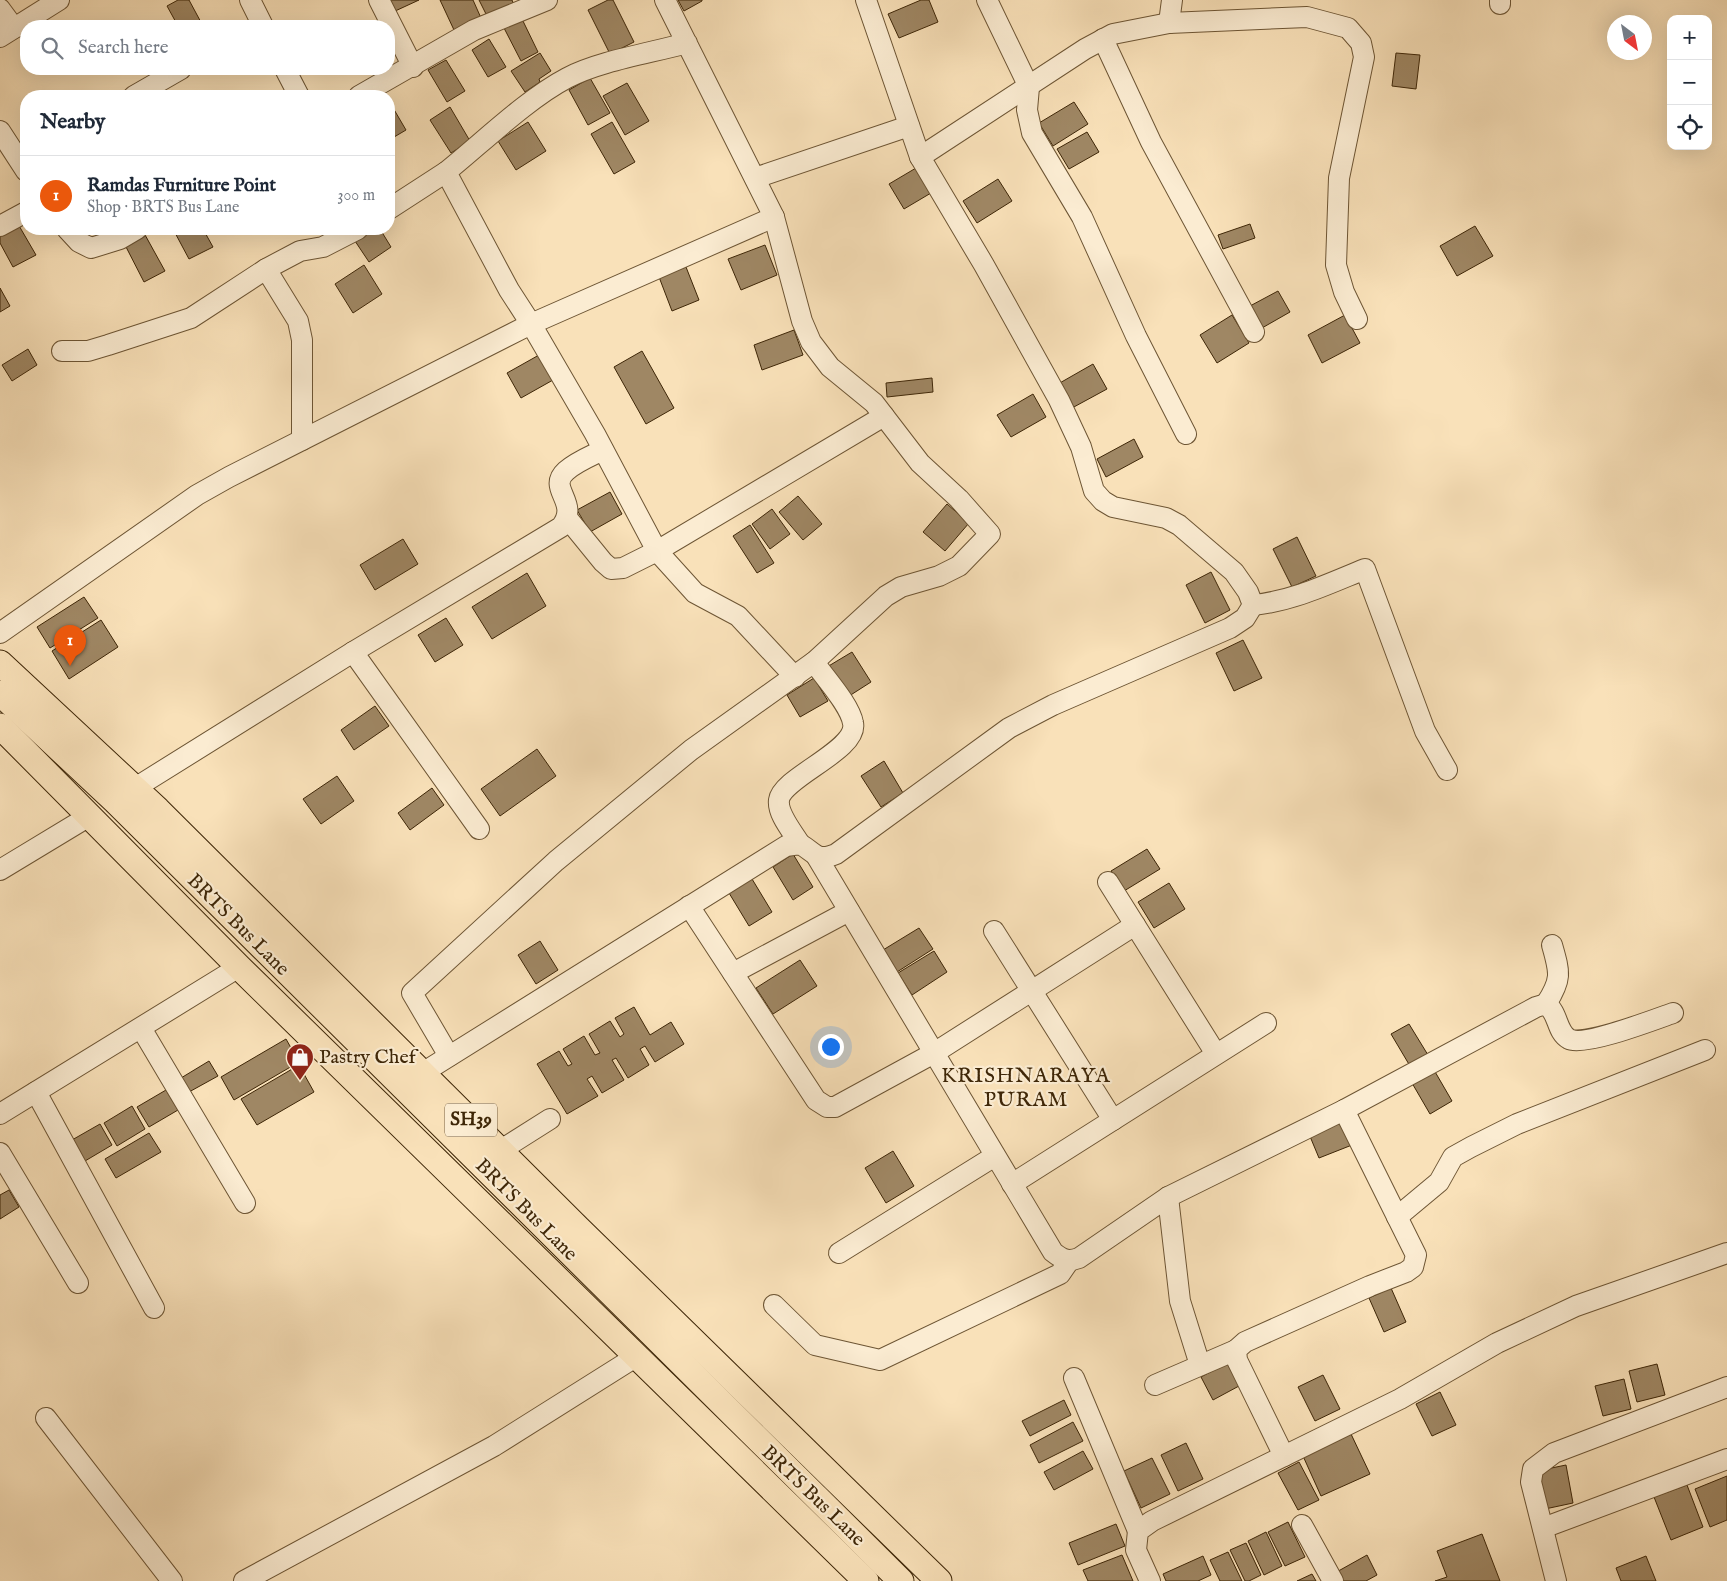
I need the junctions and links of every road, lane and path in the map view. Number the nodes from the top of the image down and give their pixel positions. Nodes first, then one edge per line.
1 (60, 0) edge
2 (250, 0) edge
3 (379, 0) edge
4 (547, 0) edge
5 (665, 0) edge
6 (866, 0) edge
7 (987, 0) edge
8 (1172, 0) edge
9 (0, 9) edge
10 (27, 20) edge
11 (257, 20) edge
12 (389, 20) edge
13 (1169, 23) junction
14 (20, 24) edge
15 (7, 32) edge
16 (395, 32) edge
17 (1103, 39) junction
18 (687, 43) junction
19 (412, 67) junction
20 (171, 75) edge
21 (288, 75) edge
22 (1029, 87) junction
23 (144, 90) edge
24 (296, 90) edge
25 (369, 90) edge
26 (909, 126) junction
27 (3, 141) edge
28 (920, 157) junction
29 (20, 160) edge
30 (446, 172) junction
31 (755, 178) junction
32 (395, 205) edge
33 (20, 215) edge
34 (774, 217) junction
35 (0, 226) edge
36 (73, 235) edge
37 (127, 235) edge
38 (346, 235) edge
39 (266, 269) junction
40 (1357, 318) dead end
41 (531, 324) junction
42 (1254, 332) dead end
43 (62, 351) dead end
44 (884, 416) junction
45 (1186, 434) dead end
46 (302, 440) junction
47 (603, 450) junction
48 (568, 519) junction
49 (656, 552) junction
50 (1253, 605) junction
51 (0, 633) edge
52 (353, 652) junction
53 (814, 662) junction
54 (0, 663) edge
55 (795, 677) junction
56 (0, 693) edge
57 (0, 726) edge
58 (1448, 770) dead end
59 (135, 788) junction
60 (91, 815) junction
61 (478, 829) dead end
62 (800, 844) junction
63 (817, 857) junction
64 (0, 870) edge
65 (1108, 882) dead end
66 (689, 906) junction
67 (849, 911) junction
68 (1135, 925) junction
69 (994, 931) dead end
70 (1552, 945) dead end
71 (239, 967) junction
72 (733, 973) junction
73 (1032, 991) junction
74 (1546, 1004) junction
75 (1673, 1013) dead end
76 (1266, 1023) dead end
77 (141, 1028) junction
78 (1705, 1050) dead end
79 (934, 1053) junction
80 (1216, 1054) junction
81 (450, 1056) junction
82 (424, 1072) junction
83 (36, 1092) junction
84 (1344, 1110) junction
85 (0, 1114) edge
86 (550, 1118) dead end
87 (1113, 1120) junction
88 (501, 1150) junction
89 (0, 1153) edge
90 (995, 1156) junction
91 (1012, 1184) junction
92 (1168, 1197) junction
93 (245, 1203) dead end
94 (1397, 1217) junction
95 (839, 1253) dead end
96 (1727, 1253) edge
97 (1069, 1261) junction
98 (78, 1283) dead end
99 (774, 1305) dead end
100 (154, 1308) dead end
101 (1236, 1350) junction
102 (637, 1356) junction
103 (1200, 1365) junction
104 (1074, 1378) dead end
105 (1155, 1385) dead end
106 (1727, 1386) edge
107 (46, 1418) dead end
108 (1284, 1456) junction
109 (1727, 1459) edge
110 (1302, 1525) dead end
111 (1543, 1528) junction
112 (1138, 1531) junction
113 (172, 1581) edge
114 (244, 1581) edge
115 (866, 1581) edge
116 (901, 1581) edge
117 (938, 1581) edge
118 (1150, 1581) edge
119 (1333, 1581) edge
120 (1556, 1581) edge

1 - 10 street
2 - 11 street
3 - 12 street
4 - 19 street
5 - 18 street
6 - 26 street
7 - 22 street
8 - 13 street
9 - 15 street
13 - 17 street
13 - 40 street
14 - 15 street
16 - 19 street
17 - 22 street
17 - 42 street
18 - 30 street
18 - 31 street
19 - 25 street
20 - 23 street
21 - 24 street
22 - 28 street
22 - 45 street
26 - 28 street
26 - 31 street
27 - 29 street
28 - 50 street
30 - 32 street
30 - 41 street
31 - 34 street
33 - 35 street
34 - 41 street
34 - 44 street
36 - 37 street
38 - 39 street
39 - 43 street
39 - 46 street
41 - 46 street
41 - 47 street
44 - 49 street
44 - 53 street
46 - 51 street
47 - 48 street
47 - 49 street
48 - 49 street
48 - 52 street
49 - 55 street
50 - 58 street
50 - 63 street
52 - 59 street
52 - 61 street
53 - 55 street
53 - 62 street
54 - 59 main road, SH39
55 - 81 street
56 - 116 main road, BRTS Bus Lane
57 - 60 main road, SH39
59 - 82 main road, SH39
60 - 64 street
60 - 71 main road, SH39
62 - 63 street
62 - 66 street
63 - 67 street
65 - 68 street
66 - 72 street
66 - 81 street
67 - 72 street
67 - 79 street
68 - 73 street
68 - 80 street
69 - 73 street
70 - 74 street
71 - 77 street
71 - 102 main road, SH39
72 - 79 street
73 - 79 street
73 - 87 street
74 - 75 street
74 - 84 street
76 - 80 street
77 - 83 street
77 - 93 street
78 - 94 street
79 - 90 street
80 - 87 street
81 - 82 street
82 - 88 main road, SH39
83 - 85 street
83 - 100 street
84 - 92 street
84 - 94 street
86 - 88 street
87 - 91 street
88 - 117 main road, SH39
89 - 98 street
90 - 91 street
90 - 95 street
91 - 97 street
92 - 97 street
92 - 103 street
94 - 101 street
96 - 108 street
97 - 99 street
101 - 103 street
101 - 108 street
102 - 114 street
102 - 115 main road, SH39
103 - 105 street
104 - 112 street
106 - 111 street
107 - 113 street
108 - 112 street
109 - 111 street
110 - 119 street
111 - 120 street
112 - 118 street

